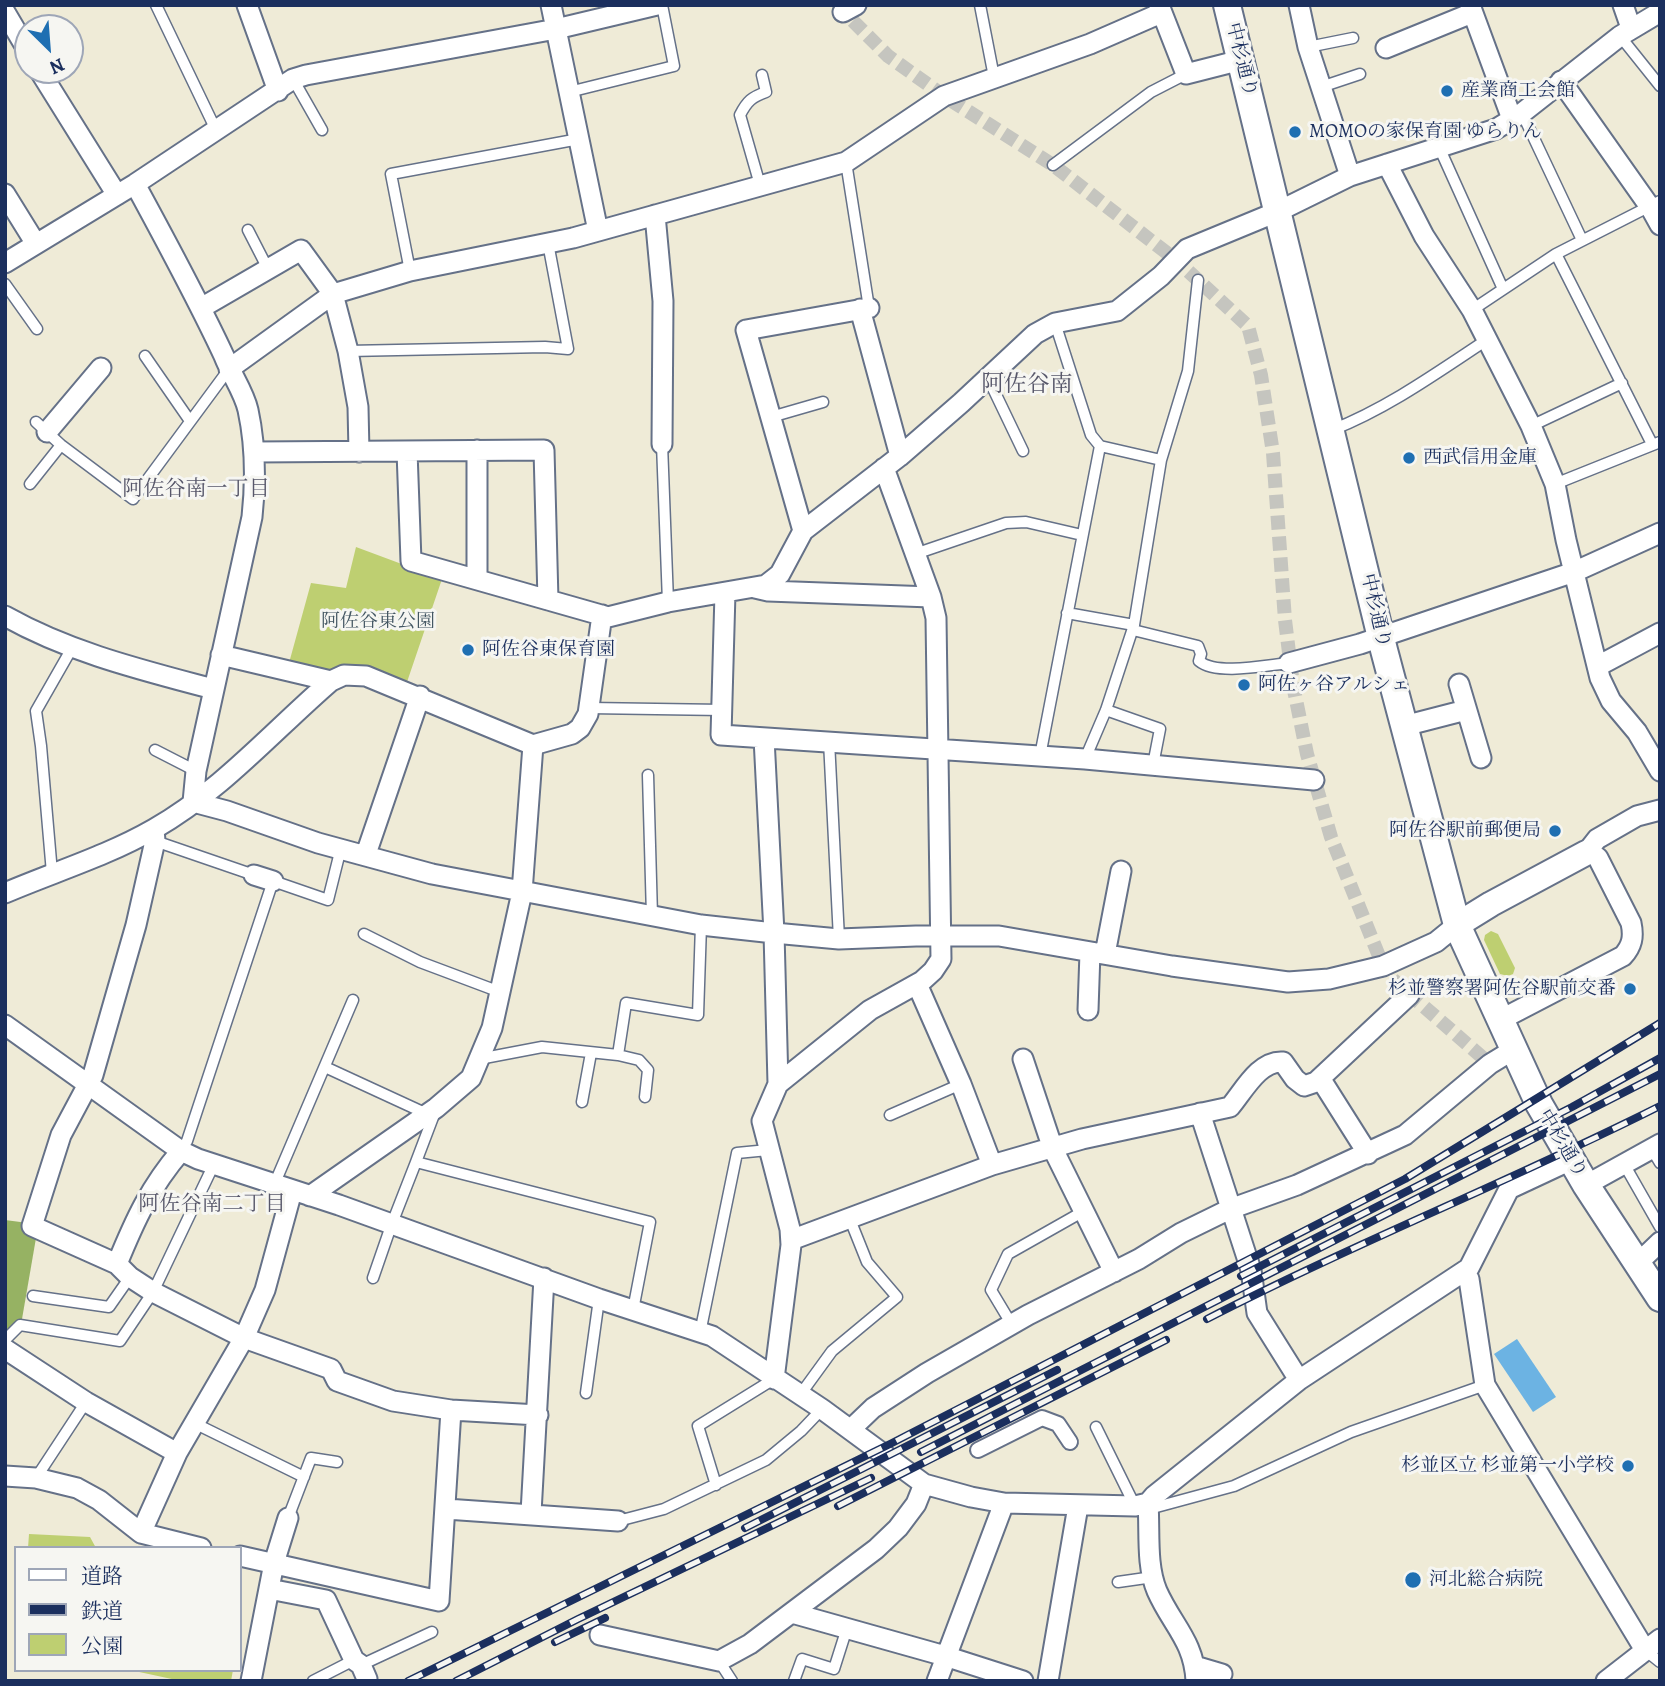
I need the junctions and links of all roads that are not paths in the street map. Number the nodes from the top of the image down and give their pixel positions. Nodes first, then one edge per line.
1 (156, 5) edge
2 (247, 5) edge
3 (551, 5) edge
4 (659, 5) edge
5 (980, 5) edge
6 (1227, 5) edge
7 (1299, 5) edge
8 (1623, 5) edge
9 (1160, 9) edge
10 (1471, 9) edge
11 (5, 12) edge
12 (1660, 12) edge
13 (14, 27) edge
14 (556, 29) junction
15 (1626, 32) junction
16 (1353, 38) dead end
17 (1308, 47) junction
18 (1386, 48) dead end
19 (1241, 61) junction
20 (1186, 74) junction
21 (762, 75) dead end
22 (1360, 75) dead end
23 (994, 77) junction
24 (1561, 81) junction
25 (48, 84) edge
26 (285, 85) junction
27 (1660, 86) edge
28 (1321, 87) junction
29 (569, 92) junction
30 (1517, 116) junction
31 (216, 130) junction
32 (321, 130) dead end
33 (579, 139) junction
34 (1438, 147) junction
35 (846, 162) junction
36 (1387, 164) junction
37 (1053, 165) dead end
38 (1350, 176) junction
39 (135, 184) junction
40 (760, 186) junction
41 (5, 194) edge
42 (117, 195) junction
43 (1655, 204) edge
44 (1279, 211) junction
45 (655, 215) junction
46 (1660, 225) edge
47 (248, 230) dead end
48 (598, 231) junction
49 (1581, 240) junction
50 (548, 243) junction
51 (36, 244) junction
52 (1556, 254) junction
53 (5, 263) edge
54 (268, 268) junction
55 (410, 271) junction
56 (1198, 280) dead end
57 (5, 285) edge
58 (1503, 289) junction
59 (333, 294) junction
60 (201, 308) junction
61 (864, 309) junction
62 (1472, 310) junction
63 (1055, 323) junction
64 (37, 329) dead end
65 (1488, 340) junction
66 (348, 351) junction
67 (145, 356) dead end
68 (101, 368) dead end
69 (229, 369) junction
70 (988, 378) junction
71 (1622, 383) junction
72 (822, 402) dead end
73 (771, 416) junction
74 (190, 421) junction
75 (1531, 426) junction
76 (1332, 430) junction
77 (48, 433) junction
78 (1656, 443) edge
79 (662, 444) joint
80 (1100, 446) junction
81 (477, 450) junction
82 (407, 451) junction
83 (255, 452) junction
84 (359, 452) junction
85 (1023, 452) dead end
86 (900, 456) junction
87 (1161, 460) junction
88 (884, 468) junction
89 (30, 484) dead end
90 (1555, 484) junction
91 (803, 531) junction
92 (1660, 533) edge
93 (1082, 535) junction
94 (915, 554) junction
95 (1574, 572) junction
96 (477, 579) junction
97 (755, 588) junction
98 (725, 593) junction
99 (931, 597) junction
100 (548, 600) junction
101 (668, 603) junction
102 (1067, 613) junction
103 (602, 615) junction
104 (5, 616) edge
105 (1133, 628) junction
106 (1660, 633) edge
107 (1382, 635) junction
108 (72, 648) junction
109 (221, 655) junction
110 (1289, 663) joint
111 (1598, 666) junction
112 (331, 681) junction
113 (1459, 684) dead end
114 (213, 689) junction
115 (420, 696) junction
116 (589, 708) junction
117 (723, 710) junction
118 (1106, 710) junction
119 (1466, 710) junction
120 (1404, 726) junction
121 (764, 738) junction
122 (829, 741) junction
123 (533, 745) junction
124 (938, 748) junction
125 (155, 750) dead end
126 (1040, 756) junction
127 (1481, 758) dead end
128 (1084, 759) junction
129 (1153, 765) junction
130 (196, 771) junction
131 (1660, 771) edge
132 (648, 775) dead end
133 (1314, 780) dead end
134 (193, 802) junction
135 (1660, 810) edge
136 (155, 835) junction
137 (341, 848) junction
138 (1586, 853) junction
139 (366, 854) junction
140 (1121, 871) dead end
141 (52, 873) junction
142 (263, 878) junction
143 (522, 892) junction
144 (5, 893) edge
145 (652, 916) junction
146 (701, 925) junction
147 (1457, 925) junction
148 (774, 933) junction
149 (364, 934) dead end
150 (942, 937) junction
151 (839, 939) junction
152 (1098, 953) junction
153 (917, 984) junction
154 (500, 992) junction
155 (1409, 995) dead end
156 (354, 1000) dead end
157 (1088, 1010) dead end
158 (1500, 1020) junction
159 (5, 1024) edge
160 (1513, 1049) junction
161 (591, 1053) junction
162 (618, 1055) junction
163 (479, 1059) junction
164 (1023, 1059) dead end
165 (325, 1067) junction
166 (1320, 1078) junction
167 (88, 1084) junction
168 (778, 1084) junction
169 (961, 1084) junction
170 (645, 1097) dead end
171 (582, 1102) dead end
172 (432, 1111) junction
173 (1200, 1114) junction
174 (890, 1115) dead end
175 (1053, 1149) junction
176 (768, 1150) junction
177 (181, 1151) junction
178 (1657, 1152) edge
179 (1368, 1154) junction
180 (1571, 1160) junction
181 (416, 1162) junction
182 (214, 1164) junction
183 (1624, 1164) junction
184 (992, 1165) junction
185 (1586, 1185) junction
186 (292, 1191) junction
187 (1230, 1209) junction
188 (1084, 1211) junction
189 (849, 1217) junction
190 (391, 1226) junction
191 (1660, 1227) edge
192 (791, 1240) junction
193 (1660, 1242) edge
194 (1637, 1264) junction
195 (1467, 1268) junction
196 (123, 1270) junction
197 (1114, 1272) junction
198 (373, 1278) dead end
199 (544, 1278) junction
200 (153, 1292) junction
201 (33, 1296) dead end
202 (1660, 1298) edge
203 (599, 1299) junction
204 (634, 1310) junction
205 (1012, 1325) junction
206 (700, 1332) junction
207 (244, 1338) junction
208 (5, 1340) edge
209 (5, 1349) edge
210 (774, 1379) junction
211 (1299, 1380) junction
212 (1485, 1385) junction
213 (586, 1393) dead end
214 (800, 1395) junction
215 (86, 1402) junction
216 (822, 1409) junction
217 (451, 1410) junction
218 (538, 1415) junction
219 (194, 1423) junction
220 (1096, 1427) dead end
221 (851, 1429) junction
222 (1070, 1442) dead end
223 (978, 1450) dead end
224 (177, 1453) junction
225 (337, 1462) dead end
226 (5, 1476) edge
227 (304, 1477) junction
228 (36, 1478) junction
229 (924, 1484) junction
230 (716, 1485) junction
231 (1004, 1503) junction
232 (1078, 1506) junction
233 (1144, 1506) junction
234 (446, 1509) junction
235 (531, 1513) junction
236 (288, 1518) joint
237 (618, 1521) joint
238 (141, 1533) junction
239 (193, 1546) edge
240 (242, 1556) edge
241 (275, 1563) junction
242 (1153, 1577) junction
243 (1118, 1582) dead end
244 (269, 1589) junction
245 (792, 1613) junction
246 (847, 1628) junction
247 (432, 1632) dead end
248 (600, 1635) dead end
249 (1655, 1650) edge
250 (945, 1656) junction
251 (719, 1661) junction
252 (361, 1668) edge
253 (1196, 1674) edge
254 (1222, 1674) dead end
255 (251, 1681) edge
256 (313, 1681) edge
257 (732, 1681) edge
258 (794, 1681) edge
259 (937, 1681) edge
260 (1023, 1681) edge
261 (1048, 1681) edge
262 (1606, 1681) edge

1 - 31 lane
2 - 26 street
3 - 14 street
4 - 14 street
4 - 29 lane
5 - 23 lane
6 - 19 main road, 中杉通り
7 - 17 street
8 - 15 street
9 - 20 street
9 - 23 street
10 - 18 street
10 - 30 street
11 - 13 street
12 - 15 street
14 - 26 street
14 - 29 street
15 - 24 street
15 - 27 lane
16 - 17 lane
17 - 28 street
19 - 20 street
19 - 44 main road, 中杉通り
20 - 37 lane
21 - 40 lane
22 - 28 lane
23 - 35 street
24 - 30 street
24 - 43 street
25 - 42 street
26 - 31 street
26 - 32 lane
28 - 38 street
29 - 33 street
30 - 34 street
30 - 49 lane
31 - 39 street
33 - 48 street
33 - 55 lane
34 - 36 street
34 - 58 lane
35 - 40 street
35 - 61 lane
36 - 38 street
36 - 62 street
38 - 44 street
39 - 42 street
39 - 60 street
40 - 45 street
41 - 51 street
42 - 51 street
43 - 46 street
43 - 49 lane
44 - 63 street
44 - 76 main road, 中杉通り
45 - 48 street
45 - 79 street
47 - 54 lane
48 - 50 street
49 - 52 lane
50 - 55 street
50 - 66 lane
51 - 53 street
52 - 58 lane
52 - 71 lane
54 - 59 street
54 - 60 street
55 - 59 street
56 - 87 lane
57 - 64 lane
58 - 62 lane
59 - 66 street
59 - 69 street
60 - 69 street
61 - 73 street
61 - 86 street
62 - 65 street
63 - 70 street
63 - 80 lane
65 - 75 street
65 - 76 lane
66 - 84 street
67 - 74 lane
68 - 77 street
69 - 74 lane
69 - 83 street
70 - 85 lane
70 - 86 street
71 - 75 lane
71 - 78 lane
72 - 73 lane
73 - 91 street
74 - 77 lane
75 - 90 street
76 - 107 main road, 中杉通り
77 - 89 lane
78 - 90 lane
79 - 101 lane
80 - 87 lane
80 - 93 lane
81 - 82 street
81 - 96 street
81 - 100 street
82 - 84 street
82 - 96 street
83 - 84 street
83 - 109 street
86 - 88 street
87 - 105 lane
88 - 91 street
88 - 94 street
90 - 95 street
91 - 97 street
92 - 95 street
93 - 94 lane
93 - 102 lane
94 - 99 street
95 - 107 street
95 - 111 street
96 - 100 street
97 - 98 street
97 - 99 street
98 - 101 street
98 - 117 street
99 - 124 street
100 - 103 street
101 - 103 street
102 - 105 lane
102 - 126 lane
103 - 116 street
104 - 108 street
105 - 110 lane
105 - 118 lane
106 - 111 street
107 - 110 street
107 - 120 main road, 中杉通り
108 - 114 street
108 - 141 lane
109 - 112 street
109 - 114 street
111 - 131 street
112 - 115 street
112 - 134 street
113 - 119 street
114 - 130 street
115 - 123 street
115 - 139 street
116 - 117 lane
116 - 123 street
117 - 121 street
118 - 128 lane
118 - 129 lane
119 - 120 street
119 - 127 street
120 - 147 main road, 中杉通り
121 - 122 street
121 - 148 street
122 - 124 street
122 - 151 lane
123 - 143 street
124 - 126 street
124 - 150 street
125 - 130 lane
126 - 128 street
128 - 129 street
129 - 133 street
130 - 134 street
132 - 145 lane
134 - 136 street
134 - 137 street
135 - 138 street
136 - 141 street
136 - 142 lane
136 - 167 street
137 - 139 street
137 - 142 lane
138 - 147 street
138 - 158 street
139 - 143 street
140 - 152 street
141 - 144 street
142 - 177 lane
143 - 145 street
143 - 154 street
145 - 146 street
146 - 148 street
146 - 162 lane
147 - 152 street
147 - 158 main road, 中杉通り
148 - 151 street
148 - 168 street
149 - 154 lane
150 - 151 street
150 - 152 street
150 - 153 street
152 - 157 street
153 - 168 street
153 - 169 street
154 - 163 street
155 - 166 street
156 - 165 lane
158 - 160 main road, 中杉通り
159 - 167 street
160 - 179 street
160 - 180 main road, 中杉通り
161 - 162 lane
161 - 163 lane
161 - 171 lane
162 - 170 lane
163 - 172 street
164 - 175 street
165 - 172 lane
165 - 186 lane
166 - 173 street
166 - 179 street
167 - 177 street
167 - 196 street
168 - 176 street
169 - 174 lane
169 - 184 street
172 - 181 lane
172 - 186 street
173 - 175 street
173 - 187 street
175 - 184 street
175 - 188 street
176 - 192 street
176 - 206 lane
177 - 182 street
177 - 196 street
178 - 183 street
179 - 187 street
180 - 185 main road, 中杉通り
180 - 195 street
181 - 190 lane
181 - 204 lane
182 - 186 street
182 - 200 lane
183 - 185 street
183 - 191 lane
184 - 189 street
185 - 194 main road, 中杉通り
186 - 190 street
186 - 207 street
187 - 197 street
187 - 211 street
188 - 197 street
188 - 205 lane
189 - 192 street
189 - 214 lane
190 - 198 lane
190 - 199 street
192 - 210 street
193 - 194 street
194 - 202 main road, 中杉通り
195 - 211 street
195 - 212 street
196 - 200 street
196 - 201 lane
197 - 205 street
199 - 203 street
199 - 218 street
200 - 207 street
200 - 208 lane
203 - 204 street
203 - 213 lane
204 - 206 street
205 - 221 street
206 - 210 street
207 - 217 street
207 - 219 street
209 - 215 street
210 - 214 street
210 - 230 lane
211 - 233 street
212 - 233 lane
212 - 249 street
214 - 216 street
215 - 224 street
215 - 228 lane
216 - 221 street
216 - 230 lane
217 - 218 street
217 - 234 street
218 - 235 street
219 - 224 street
219 - 227 lane
220 - 233 lane
221 - 229 street
222 - 223 street
224 - 238 street
225 - 227 lane
226 - 228 street
227 - 236 lane
228 - 238 street
229 - 231 street
229 - 245 street
230 - 237 lane
231 - 232 street
231 - 250 street
232 - 233 street
232 - 261 street
233 - 242 street
234 - 235 street
234 - 241 street
235 - 237 street
236 - 241 street
238 - 239 street
240 - 241 street
241 - 244 street
242 - 243 lane
242 - 253 street
244 - 252 street
244 - 255 street
245 - 246 street
245 - 251 street
246 - 250 street
246 - 258 lane
247 - 252 lane
248 - 251 street
249 - 262 street
250 - 259 street
250 - 260 street
251 - 257 lane
252 - 256 lane
253 - 254 street

